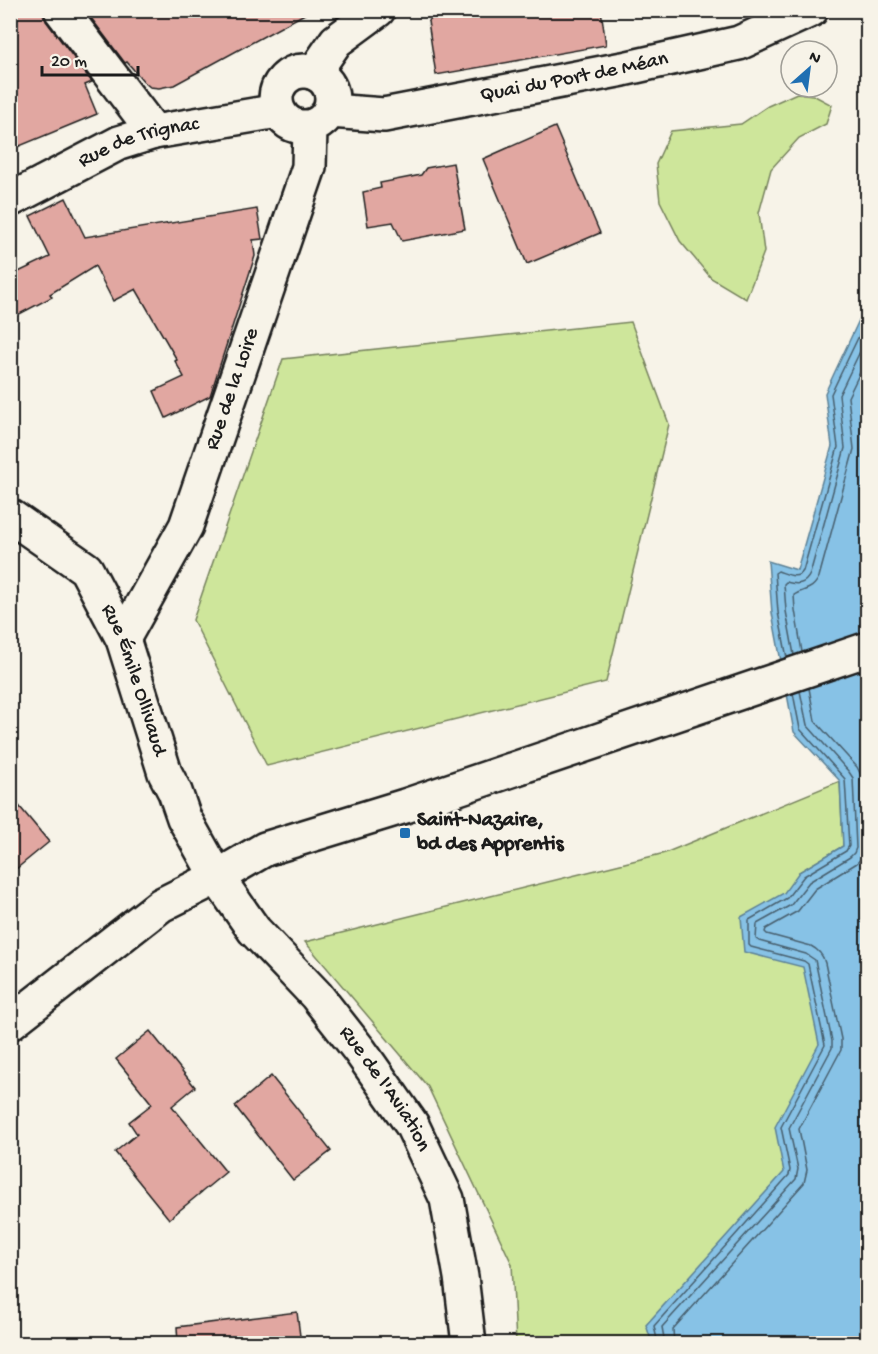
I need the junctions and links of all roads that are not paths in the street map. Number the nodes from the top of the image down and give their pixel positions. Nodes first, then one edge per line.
1 (61, 10) edge
2 (378, 10) edge
3 (811, 10) edge
4 (314, 73) junction
5 (278, 111) junction
6 (320, 119) junction
7 (154, 132) junction
8 (10, 200) edge
9 (10, 516) edge
10 (123, 639) junction
11 (867, 649) edge
12 (217, 877) junction
13 (10, 1023) edge
14 (469, 1344) edge

1 - 7 street
2 - 4 street
3 - 6 street, Quai du Port de Méan
4 - 5 street
4 - 6 street
5 - 6 street
5 - 7 street, Rue de Trignac
6 - 10 street, Rue de la Loire
7 - 8 street, Rue de Trignac
9 - 10 street, Rue Émile Ollivaud
10 - 12 street, Rue Émile Ollivaud
11 - 12 street
12 - 13 street
12 - 14 street, Rue de l'Aviation

